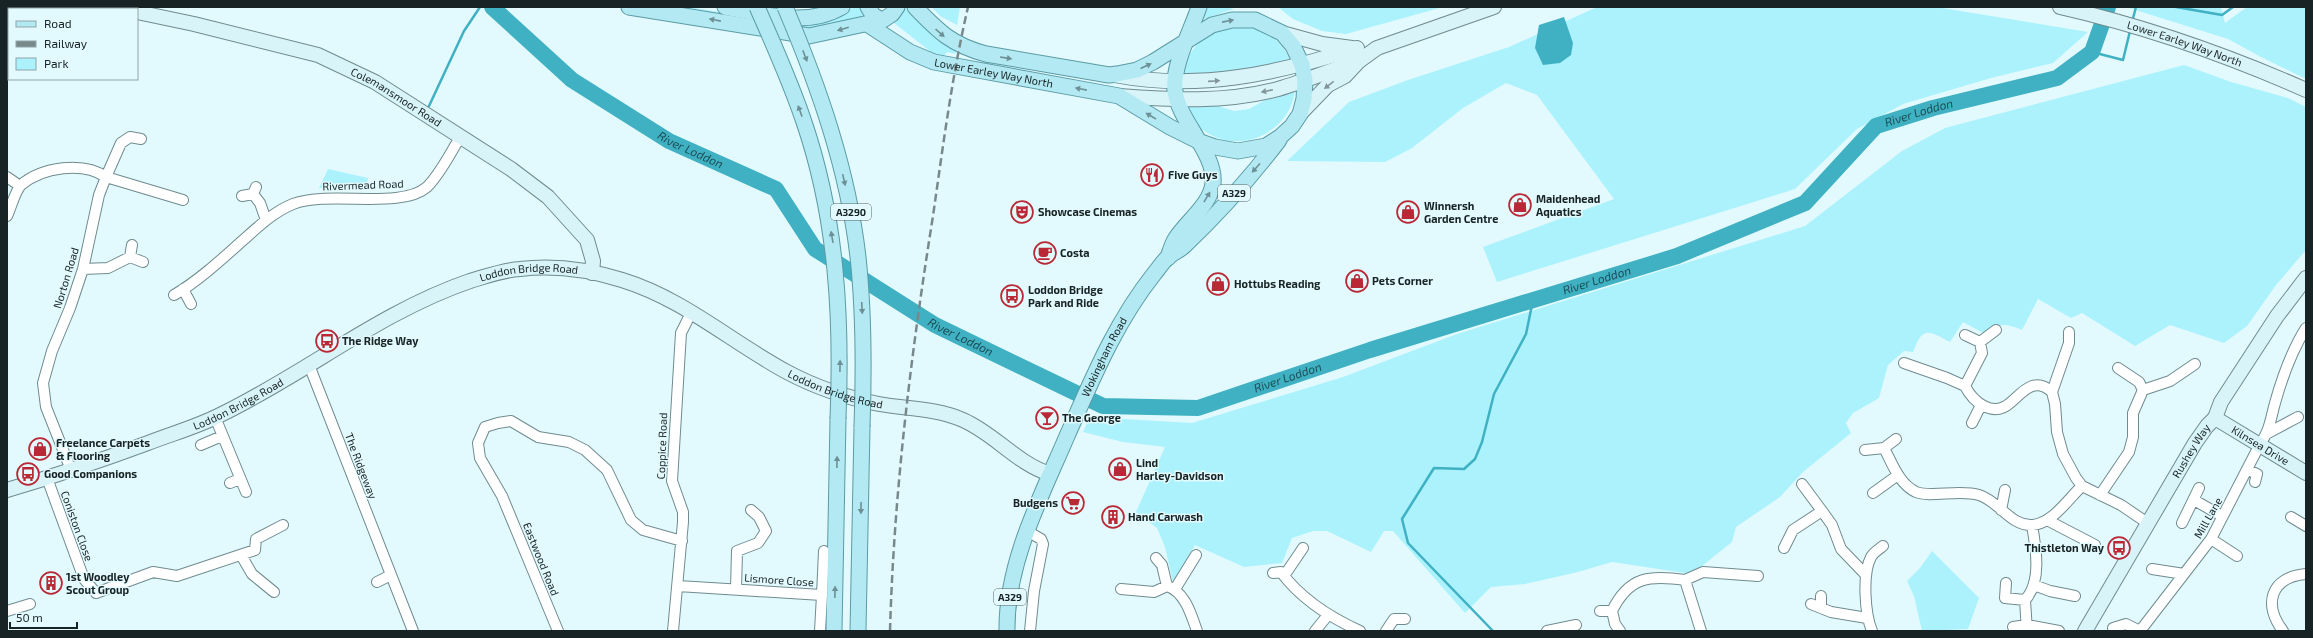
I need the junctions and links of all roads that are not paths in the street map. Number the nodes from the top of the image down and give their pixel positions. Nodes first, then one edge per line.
1 (629, 7) edge
2 (725, 7) edge
3 (757, 7) edge
4 (785, 7) edge
5 (842, 7) edge
6 (868, 7) edge
7 (897, 7) edge
8 (1199, 7) edge
9 (1239, 7) edge
10 (1494, 7) edge
11 (2060, 7) edge
12 (916, 8) edge
13 (138, 12) edge
14 (1255, 20) junction
15 (877, 21) junction
16 (1282, 33) junction
17 (1187, 41) junction
18 (1358, 55) junction
19 (1302, 65) junction
20 (1109, 74) junction
21 (1305, 80) junction
22 (1175, 81) junction
23 (2306, 90) edge
24 (1119, 96) junction
25 (1178, 101) junction
26 (1300, 114) junction
27 (460, 136) junction
28 (141, 138) dead end
29 (1280, 138) junction
30 (1198, 141) junction
31 (7, 177) edge
32 (106, 178) junction
33 (20, 186) junction
34 (242, 196) dead end
35 (183, 200) dead end
36 (7, 216) edge
37 (266, 220) junction
38 (132, 245) dead end
39 (130, 257) junction
40 (1168, 258) junction
41 (143, 262) dead end
42 (83, 269) junction
43 (592, 273) junction
44 (2306, 278) edge
45 (183, 289) junction
46 (174, 295) dead end
47 (191, 304) dead end
48 (692, 311) junction
49 (2306, 328) edge
50 (1996, 330) dead end
51 (2069, 332) dead end
52 (1965, 335) dead end
53 (1980, 342) junction
54 (1904, 363) dead end
55 (2195, 364) dead end
56 (309, 365) junction
57 (2118, 368) dead end
58 (1965, 386) junction
59 (2143, 390) junction
60 (2052, 392) junction
61 (1982, 405) junction
62 (215, 417) junction
63 (2215, 418) junction
64 (2298, 418) dead end
65 (1972, 423) dead end
66 (2268, 433) junction
67 (222, 436) junction
68 (1896, 439) dead end
69 (201, 445) dead end
70 (2259, 446) junction
71 (1884, 448) junction
72 (1865, 450) dead end
73 (71, 470) junction
74 (2248, 470) junction
75 (2306, 473) edge
76 (1050, 474) junction
77 (1898, 476) junction
78 (47, 478) junction
79 (240, 479) junction
80 (2255, 482) dead end
81 (230, 483) dead end
82 (1802, 484) dead end
83 (2082, 486) junction
84 (2199, 488) dead end
85 (7, 490) edge
86 (2005, 490) dead end
87 (246, 492) dead end
88 (1873, 493) dead end
89 (2100, 494) junction
90 (2194, 500) junction
91 (751, 510) dead end
92 (2001, 510) junction
93 (1822, 511) junction
94 (2222, 516) junction
95 (2291, 517) dead end
96 (2047, 520) junction
97 (2182, 523) dead end
98 (2149, 524) junction
99 (283, 525) dead end
100 (2032, 525) junction
101 (2306, 526) edge
102 (1028, 531) junction
103 (2211, 539) junction
104 (682, 541) junction
105 (2095, 545) dead end
106 (1882, 546) dead end
107 (1303, 548) dead end
108 (1784, 548) dead end
109 (824, 550) dead end
110 (1196, 555) dead end
111 (241, 556) junction
112 (2237, 556) dead end
113 (1156, 558) dead end
114 (2152, 570) dead end
115 (1273, 573) dead end
116 (2184, 574) junction
117 (2306, 574) edge
118 (391, 575) junction
119 (1866, 575) junction
120 (1284, 576) junction
121 (1758, 576) dead end
122 (1685, 580) junction
123 (377, 582) dead end
124 (2006, 583) dead end
125 (2034, 585) junction
126 (678, 586) junction
127 (1171, 588) junction
128 (736, 589) junction
129 (1120, 589) dead end
130 (274, 592) dead end
131 (822, 595) junction
132 (1822, 596) dead end
133 (2075, 596) dead end
134 (2024, 600) junction
135 (30, 604) dead end
136 (1811, 604) dead end
137 (1821, 608) junction
138 (7, 611) edge
139 (1600, 611) dead end
140 (1612, 611) junction
141 (1328, 615) junction
142 (1867, 618) junction
143 (1405, 619) dead end
144 (1576, 625) dead end
145 (2013, 627) dead end
146 (2027, 628) edge
147 (2113, 628) dead end
148 (413, 631) edge
149 (558, 631) edge
150 (673, 631) edge
151 (820, 631) edge
152 (834, 631) edge
153 (858, 631) edge
154 (1007, 631) edge
155 (1030, 631) edge
156 (1197, 631) edge
157 (1315, 631) edge
158 (1360, 631) edge
159 (1386, 631) edge
160 (1547, 631) edge
161 (1620, 631) edge
162 (1701, 631) edge
163 (1872, 631) edge
164 (2059, 631) edge
165 (2085, 631) edge
166 (2140, 631) edge
167 (2283, 631) edge

15 -> 1 main road
2 - 5 main road
152 -> 3 main road, A3290, bridge
4 -> 153 main road, A3290, bridge
6 - 15 main road, Lower Earley Way North
7 - 15 main road
8 - 17 main road
9 - 14 main road
10 - 18 street, Lower Earley Way North
11 - 23 street, Lower Earley Way North
12 -> 20 main road, Lower Earley Way North
13 - 27 street, Colemansmoor Road
14 - 16 main road, A329
17 -> 14 main road, A329
24 -> 15 main road, Lower Earley Way North
16 - 18 street
16 - 19 main road, A329
20 -> 17 main road, Lower Earley Way North
17 - 22 main road, A329
18 - 19 street, Lower Earley Way North
18 - 21 street, Lower Earley Way North
18 -> 26 street, Lower Earley Way North
19 - 21 main road, A329
22 -> 19 street, Lower Earley Way North
20 - 22 street, Lower Earley Way North
21 -> 25 street, Lower Earley Way North
21 - 26 main road, A329
22 - 25 main road, A329
24 - 25 street, Lower Earley Way North
30 -> 24 main road, Lower Earley Way North
25 - 30 main road, A329
26 - 29 main road, A329
27 - 37 street, Rivermead Road
27 - 43 street, Colemansmoor Road
28 - 32 street, Norton Road
29 - 30 main road, A329
29 -> 40 main road, Wokingham Road / A329
40 -> 30 main road, Wokingham Road / A329
31 - 33 street
32 - 33 street
32 - 35 street
32 - 42 street, Norton Road
33 - 36 street
34 - 37 street
37 - 45 street, Rivermead Road
38 - 39 street
39 - 41 street
39 - 42 street
40 - 76 main road, Wokingham Road / A329
42 - 73 street, Norton Road
43 - 48 street, Loddon Bridge Road
43 - 56 street, Loddon Bridge Road
44 - 63 street, Rushey Way
45 - 46 street, Rivermead Road
45 - 47 street
48 - 76 street, Loddon Bridge Road
48 - 104 street, Coppice Road
49 - 66 street, Mill Lane
50 - 53 street
51 - 60 street
52 - 53 street
53 - 58 street
54 - 58 street
55 - 59 street
56 - 62 street, Loddon Bridge Road
56 - 118 street, The Ridgeway
57 - 59 street
58 - 61 street
59 - 89 street
60 - 61 street
60 - 83 street
61 - 65 street
62 - 67 street
62 - 73 street, Loddon Bridge Road
63 - 70 street, Kilnsea Drive
63 - 98 street, Rushey Way
64 - 66 street, Mill Lane
66 - 70 street, Mill Lane
67 - 69 street
67 - 79 street
68 - 71 street
70 - 74 street, Mill Lane
70 - 75 street, Kilnsea Drive
71 - 72 street
71 - 77 street
73 - 78 street, Loddon Bridge Road
74 - 80 street
74 - 94 street, Mill Lane
76 - 102 main road, Wokingham Road / A329
77 - 88 street
77 - 92 street
78 - 85 street, Loddon Bridge Road
78 - 111 street, Coniston Close
79 - 81 street
79 - 87 street
82 - 93 street
83 - 89 street
83 - 96 street
84 - 90 street
86 - 92 street
89 - 98 street
90 - 94 street
90 - 97 street
91 - 128 street, Lismore Close
92 - 100 street
93 - 108 street
93 - 119 street
94 - 103 street, Mill Lane
95 - 101 street
96 - 100 street
96 - 105 street
98 - 165 street, Rushey Way
99 - 111 street, Coniston Close
100 - 125 street
102 - 154 main road, Wokingham Road / A329
102 - 155 street
103 - 112 street
103 - 116 street, Mill Lane
104 - 126 street, Coppice Road
104 - 149 street, Eastwood Road
106 - 119 street
107 - 120 street
109 - 131 street, Lismore Close
110 - 127 street
111 - 130 street
113 - 127 street
114 - 116 street
115 - 120 street
116 - 166 street, Mill Lane
117 - 167 street
118 - 123 street
118 - 148 street, The Ridgeway
119 - 142 street
120 - 141 street
121 - 122 street
122 - 140 street
122 - 162 street
124 - 134 street
125 - 133 street
125 - 134 street
126 - 128 street, Lismore Close
126 - 150 street, Coppice Road
127 - 129 street
127 - 156 street
128 - 131 street, Lismore Close
131 - 151 street, Lismore Close
132 - 137 street
134 - 146 street
135 - 138 street
136 - 137 street
137 - 142 street
139 - 140 street
140 - 161 street
141 - 157 street
141 - 158 street
142 - 163 street
143 - 159 street
144 - 160 street
145 - 146 street
146 - 164 street
147 - 166 street, Mill Lane

